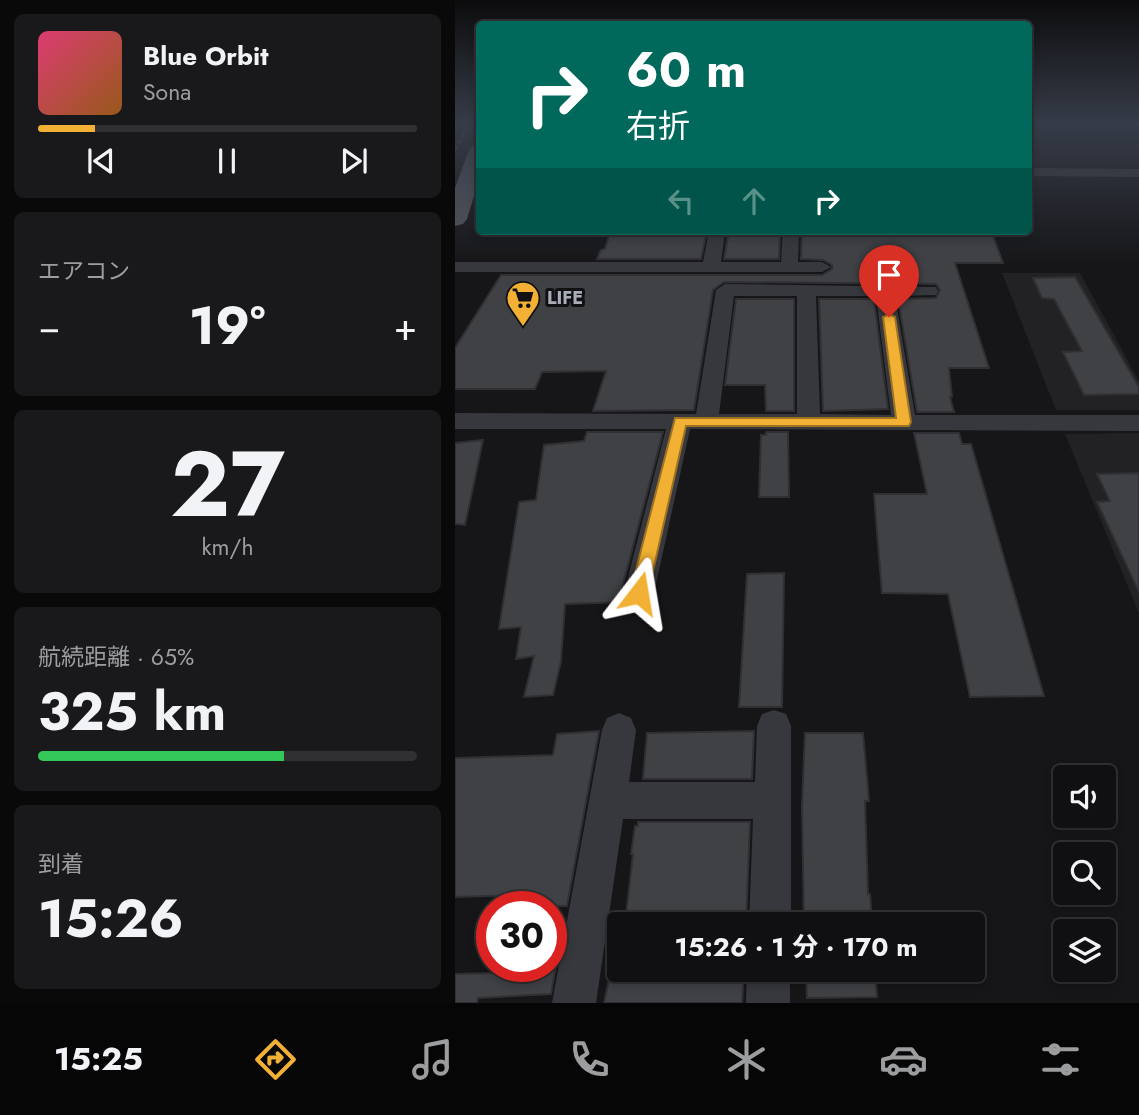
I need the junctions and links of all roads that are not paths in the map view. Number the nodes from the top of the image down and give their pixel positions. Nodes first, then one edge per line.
1 (475, 172) edge
2 (1032, 173) edge
3 (1139, 173) edge
4 (455, 219) edge
5 (717, 235) edge
6 (790, 235) edge
7 (455, 267) edge
8 (720, 267) junction
9 (789, 267) junction
10 (822, 267) dead end
11 (725, 290) junction
12 (806, 291) junction
13 (885, 291) junction
14 (929, 291) dead end
15 (455, 421) edge
16 (693, 422) junction
17 (809, 422) junction
18 (904, 422) junction
19 (1139, 423) edge
20 (639, 593) dead end
21 (774, 726) dead end
22 (619, 730) dead end
23 (773, 800) junction
24 (607, 801) junction
25 (770, 912) edge
26 (769, 982) edge
27 (574, 1003) edge
28 (768, 1003) edge

1 - 4 main road
2 - 3 street
5 - 8 street
6 - 9 street
7 - 8 street
8 - 9 street
8 - 11 street
9 - 10 street
11 - 12 street
11 - 16 street
12 - 13 street
12 - 17 street
13 - 14 street
13 - 18 street
15 - 16 street
16 - 17 street
16 - 20 street
17 - 18 street
18 - 19 street
21 - 23 street
22 - 24 street
23 - 24 street
23 - 25 street
24 - 27 street
26 - 28 street

